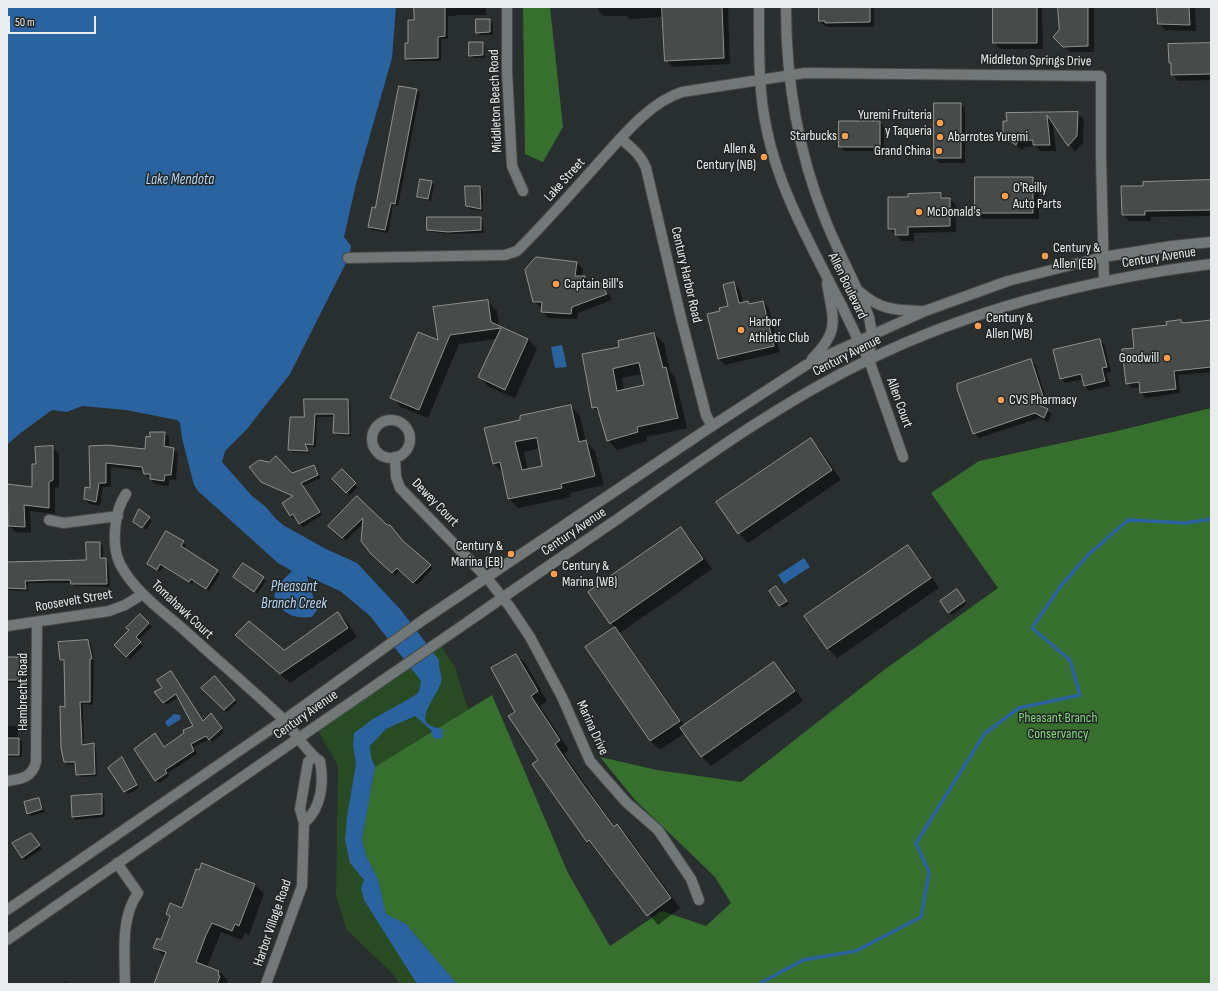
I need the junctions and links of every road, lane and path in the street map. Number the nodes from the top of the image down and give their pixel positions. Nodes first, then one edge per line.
1 (507, 7) edge
2 (759, 7) edge
3 (786, 7) edge
4 (789, 74) junction
5 (761, 79) junction
6 (621, 139) junction
7 (523, 191) dead end
8 (1211, 242) edge
9 (1103, 257) junction
10 (348, 258) dead end
11 (1211, 264) edge
12 (825, 272) junction
13 (1104, 280) junction
14 (856, 288) junction
15 (925, 311) junction
16 (872, 334) junction
17 (858, 341) junction
18 (869, 360) junction
19 (806, 365) junction
20 (712, 426) junction
21 (395, 457) dead end
22 (903, 457) dead end
23 (126, 494) dead end
24 (118, 516) junction
25 (49, 520) dead end
26 (487, 578) junction
27 (144, 594) junction
28 (502, 598) junction
29 (37, 622) junction
30 (7, 626) edge
31 (284, 720) junction
32 (298, 737) junction
33 (313, 756) junction
34 (7, 781) edge
35 (304, 823) junction
36 (117, 863) junction
37 (699, 900) dead end
38 (7, 910) edge
39 (7, 940) edge
40 (125, 984) edge
41 (266, 984) edge

1 - 7 main road, Middleton Beach Road
2 - 5 main road, Allen Boulevard
3 - 4 main road, Allen Boulevard
4 - 5 main road, Lake Street
4 - 9 main road, Middleton Springs Drive
4 - 14 main road, Allen Boulevard
5 - 6 main road, Lake Street
5 - 12 main road, Allen Boulevard
6 - 10 main road, Lake Street
6 - 20 main road, Century Harbor Road
8 - 9 main road, Century Avenue
9 - 13 main road, Middleton Springs Drive
9 - 15 main road, Century Avenue
11 - 13 main road, Century Avenue
12 - 17 main road, Allen Boulevard
12 - 19 main road
13 - 18 main road, Century Avenue
14 - 15 main road
14 - 16 main road, Allen Boulevard
15 - 16 main road, Century Avenue
16 - 17 main road, Century Avenue
16 - 18 main road, Allen Boulevard
17 - 18 main road, Allen Boulevard
17 - 19 main road, Century Avenue
18 - 22 main road, Allen Court
18 - 28 main road, Century Avenue
19 - 20 main road, Century Avenue
20 - 26 main road, Century Avenue
21 - 26 main road, Dewey Court
23 - 24 main road, Tomahawk Court
24 - 25 main road
24 - 27 main road, Tomahawk Court
26 - 28 main road, Marina Drive
26 - 31 main road, Century Avenue
27 - 29 main road, Roosevelt Street
27 - 31 main road, Tomahawk Court
28 - 32 main road, Century Avenue
28 - 37 main road, Marina Drive
29 - 30 main road, Roosevelt Street
29 - 34 main road, Hambrecht Road
31 - 32 main road
31 - 38 main road, Century Avenue
32 - 33 main road
32 - 36 main road, Century Avenue
33 - 35 main road, Harbor Village Road
33 - 35 main road
35 - 41 main road, Harbor Village Road
36 - 39 main road, Century Avenue
36 - 40 main road

